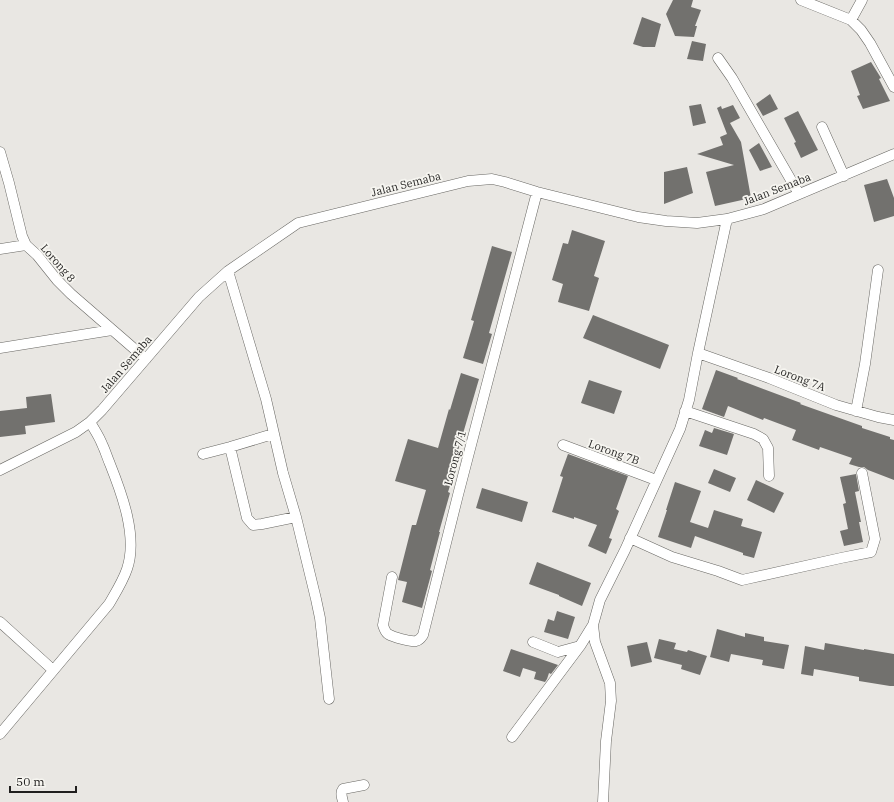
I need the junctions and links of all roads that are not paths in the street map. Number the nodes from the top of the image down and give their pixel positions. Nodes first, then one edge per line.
1 (801, 0) edge
2 (862, 0) edge
3 (851, 20) junction
4 (718, 58) dead end
5 (894, 87) edge
6 (822, 127) dead end
7 (0, 152) edge
8 (894, 154) edge
9 (844, 176) junction
10 (537, 192) junction
11 (799, 194) junction
12 (728, 218) junction
13 (26, 245) junction
14 (0, 249) edge
15 (878, 270) dead end
16 (228, 271) junction
17 (112, 330) junction
18 (0, 348) edge
19 (698, 354) junction
20 (146, 359) junction
21 (685, 411) junction
22 (856, 411) junction
23 (894, 420) edge
24 (90, 422) junction
25 (273, 434) junction
26 (563, 445) dead end
27 (230, 447) junction
28 (203, 454) dead end
29 (0, 470) edge
30 (862, 473) dead end
31 (769, 476) dead end
32 (656, 480) junction
33 (296, 516) junction
34 (630, 538) junction
35 (392, 577) dead end
36 (0, 622) edge
37 (593, 625) junction
38 (533, 642) dead end
39 (580, 646) junction
40 (53, 670) junction
41 (329, 699) dead end
42 (0, 734) edge
43 (512, 737) dead end
44 (364, 785) dead end
45 (343, 802) edge
46 (603, 802) edge

1 - 3 street
2 - 3 street
3 - 5 street
4 - 11 street
6 - 9 street
7 - 13 street, Lorong 8
8 - 9 street, Jalan Semaba
9 - 11 street, Jalan Semaba
10 - 12 street, Jalan Semaba
10 - 16 street, Jalan Semaba
10 - 35 street, Lorong 7/1
11 - 12 street, Jalan Semaba
12 - 19 street
13 - 14 street
13 - 17 street, Lorong 8
15 - 22 street
16 - 20 street, Jalan Semaba
16 - 25 street
17 - 18 street
17 - 20 street, Lorong 8
19 - 21 street
19 - 22 street, Lorong 7A
20 - 24 street, Jalan Semaba
21 - 31 street
21 - 32 street
22 - 23 street, Lorong 7A
24 - 29 street, Jalan Semaba
24 - 40 street
25 - 27 street
25 - 33 street
26 - 32 street, Lorong 7B
27 - 28 street
27 - 33 street
30 - 34 street
32 - 34 street
33 - 41 street
34 - 37 street
36 - 40 street
37 - 39 street
37 - 46 street
38 - 39 street
39 - 43 street
40 - 42 street
44 - 45 street

